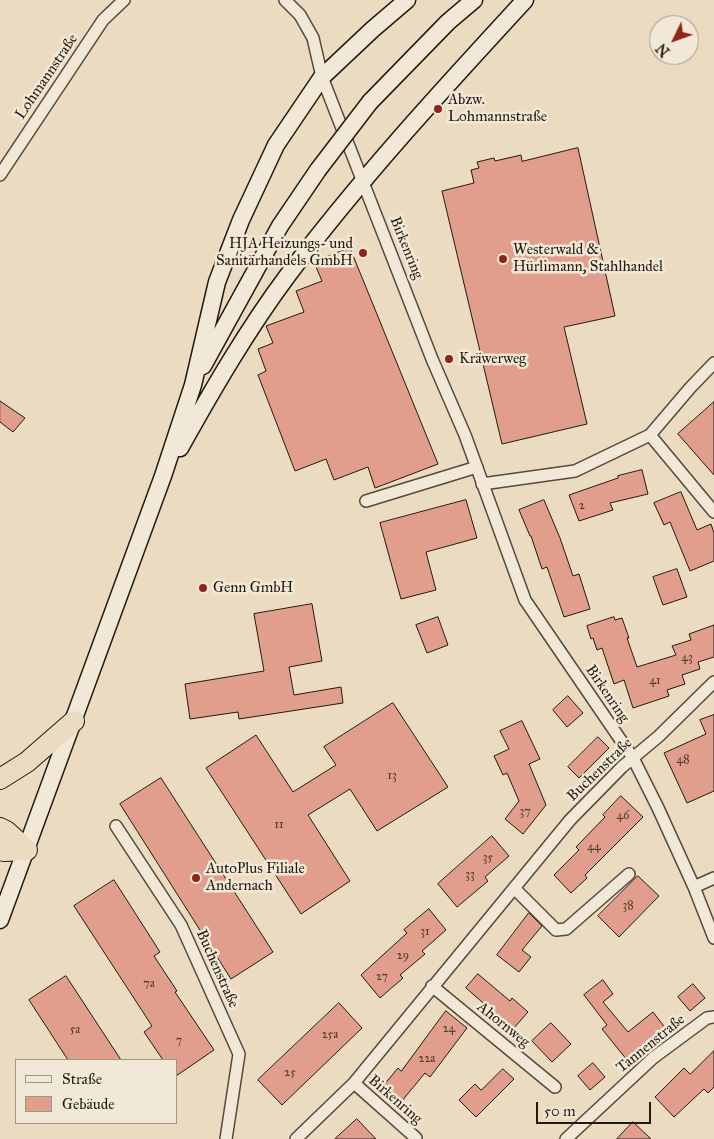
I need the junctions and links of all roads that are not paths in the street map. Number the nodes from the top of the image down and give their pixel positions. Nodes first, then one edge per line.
1 (124, 0) edge
2 (285, 0) edge
3 (407, 0) edge
4 (474, 0) edge
5 (525, 0) edge
6 (322, 77) junction
7 (0, 175) edge
8 (363, 182) junction
9 (714, 363) edge
10 (192, 385) junction
11 (650, 435) junction
12 (476, 467) junction
13 (164, 476) junction
14 (482, 484) junction
15 (366, 501) dead end
16 (714, 512) edge
17 (714, 682) edge
18 (74, 722) junction
19 (632, 758) junction
20 (0, 779) edge
21 (116, 826) dead end
22 (0, 828) edge
23 (0, 849) edge
24 (26, 850) junction
25 (629, 874) dead end
26 (714, 878) edge
27 (694, 887) junction
28 (514, 888) junction
29 (0, 920) edge
30 (714, 938) edge
31 (432, 986) junction
32 (714, 1017) edge
33 (354, 1084) junction
34 (555, 1088) dead end
35 (416, 1138) edge
36 (226, 1139) edge
37 (296, 1139) edge
38 (566, 1139) edge

1 - 7 street, Lohmannstraße
2 - 6 street, Birkenring
3 - 6 main road
4 - 10 main road, bridge
5 - 8 main road
6 - 8 street, Birkenring
6 - 10 main road
8 - 12 street, Birkenring
8 - 13 main road
9 - 11 street
10 - 13 main road
11 - 14 street
11 - 16 street
12 - 14 street, Birkenring
12 - 15 street
13 - 18 main road
14 - 19 street, Birkenring
17 - 19 street, Buchenstraße
18 - 20 highway
18 - 24 main road
19 - 27 street, Birkenring
19 - 28 street, Buchenstraße
21 - 36 street, Buchenstraße
22 - 24 highway
23 - 24 highway
24 - 29 main road
25 - 28 street
26 - 27 street
27 - 30 street, Birkenring
28 - 31 street, Buchenstraße
31 - 33 street, Buchenstraße
31 - 34 street, Ahornweg
32 - 38 street, Tannenstraße
33 - 35 street, Birkenring
33 - 37 street, Buchenstraße

